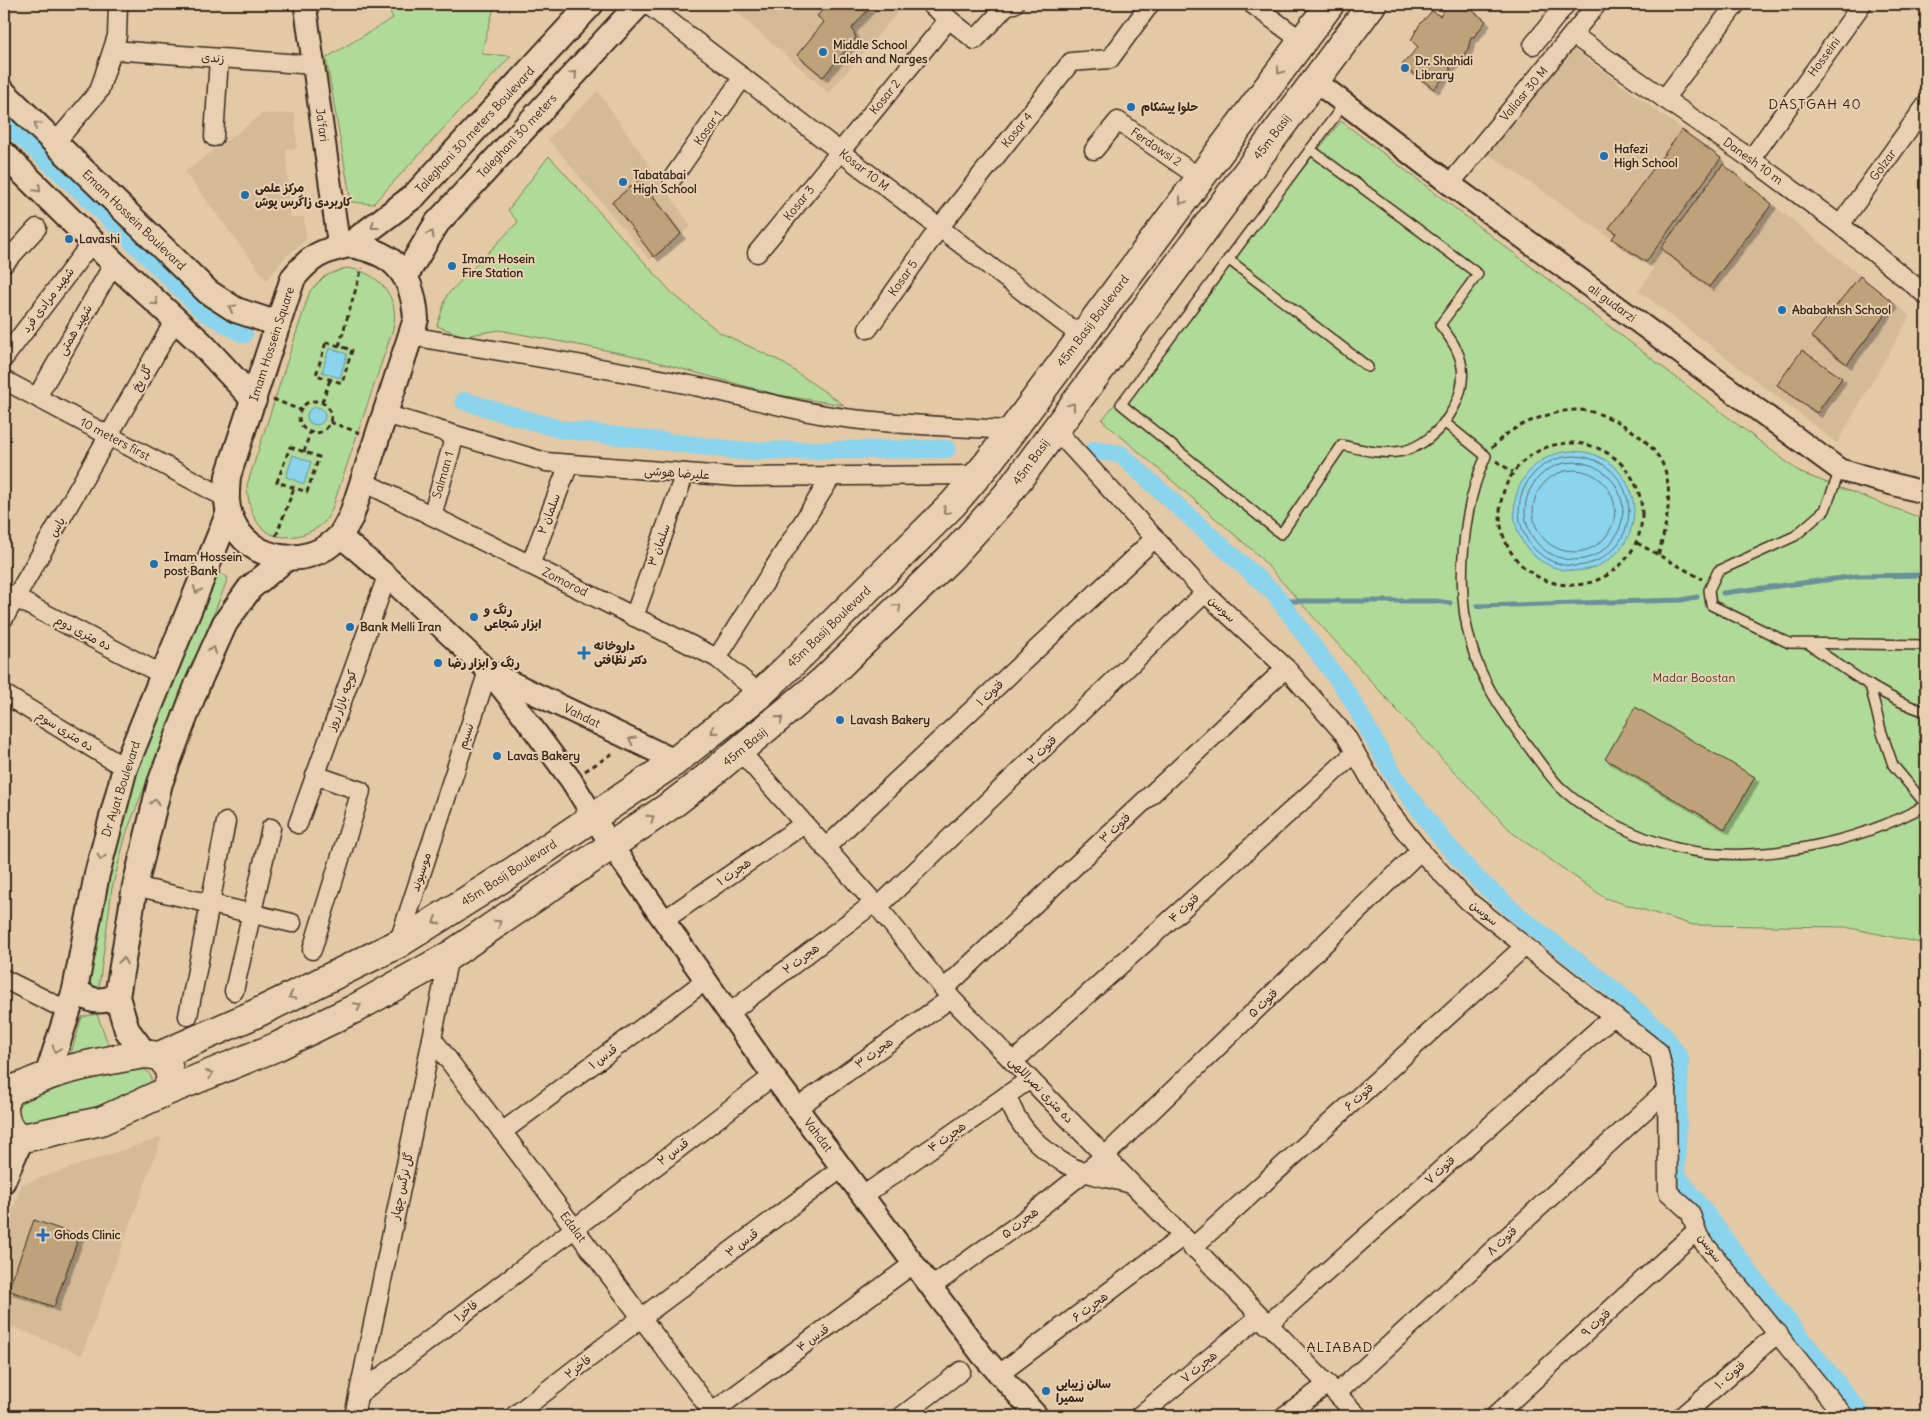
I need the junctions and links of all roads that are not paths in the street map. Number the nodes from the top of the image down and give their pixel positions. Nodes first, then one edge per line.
1 (118, 4) edge
2 (305, 4) edge
3 (591, 4) edge
4 (639, 4) edge
5 (647, 4) edge
6 (930, 4) edge
7 (1014, 4) edge
8 (1150, 4) edge
9 (1252, 4) edge
10 (1330, 4) edge
11 (1372, 4) edge
12 (1566, 4) edge
13 (1597, 4) edge
14 (1736, 4) edge
15 (1862, 4) edge
16 (949, 19) junction
17 (1573, 35) junction
18 (1302, 41) junction
19 (1532, 45) dead end
20 (113, 50) junction
21 (219, 58) junction
22 (314, 65) junction
23 (743, 77) junction
24 (1314, 80) junction
25 (4, 93) edge
26 (1664, 99) junction
27 (1344, 104) junction
28 (1926, 105) edge
29 (214, 137) dead end
30 (55, 143) junction
31 (1310, 149) junction
32 (1094, 150) dead end
33 (840, 152) junction
34 (4, 154) edge
35 (1751, 159) junction
36 (1200, 178) junction
37 (672, 179) dead end
38 (1450, 184) junction
39 (1840, 225) junction
40 (37, 228) dead end
41 (939, 228) junction
42 (92, 242) junction
43 (352, 247) junction
44 (757, 253) dead end
45 (1228, 259) junction
46 (114, 263) junction
47 (4, 264) edge
48 (406, 275) junction
49 (1926, 295) edge
50 (175, 320) junction
51 (278, 324) junction
52 (868, 329) dead end
53 (410, 336) junction
54 (1081, 336) junction
55 (4, 358) edge
56 (1368, 366) dead end
57 (4, 380) edge
58 (255, 396) junction
59 (37, 398) junction
60 (385, 414) junction
61 (1444, 422) junction
62 (1055, 429) junction
63 (1011, 430) junction
64 (455, 434) junction
65 (110, 436) junction
66 (569, 464) junction
67 (1840, 470) junction
68 (685, 473) junction
69 (977, 475) junction
70 (832, 476) junction
71 (362, 481) junction
72 (1926, 493) edge
73 (227, 505) junction
74 (432, 516) junction
75 (340, 536) junction
76 (1155, 538) junction
77 (278, 556) junction
78 (530, 565) junction
79 (387, 576) junction
80 (1205, 593) junction
81 (9, 595) edge
82 (634, 616) junction
83 (4, 618) edge
84 (1809, 644) junction
85 (1926, 646) edge
86 (802, 654) junction
87 (717, 658) junction
88 (1286, 668) junction
89 (488, 671) junction
90 (163, 674) junction
91 (823, 680) junction
92 (1870, 685) junction
93 (760, 694) junction
94 (5, 697) edge
95 (1926, 712) edge
96 (740, 751) junction
97 (1356, 753) junction
98 (676, 761) junction
99 (125, 768) junction
100 (315, 775) junction
101 (445, 800) joint
102 (1926, 805) edge
103 (593, 817) junction
104 (226, 822) dead end
105 (298, 824) dead end
106 (804, 824) junction
107 (271, 828) dead end
108 (611, 845) junction
109 (825, 848) junction
110 (1421, 850) junction
111 (135, 886) junction
112 (209, 904) junction
113 (876, 905) junction
114 (251, 913) junction
115 (664, 920) junction
116 (292, 922) dead end
117 (398, 944) junction
118 (1525, 946) junction
119 (312, 950) dead end
120 (449, 956) junction
121 (4, 979) edge
122 (704, 981) junction
123 (234, 991) dead end
124 (948, 992) junction
125 (117, 997) junction
126 (72, 1001) junction
127 (728, 1014) junction
128 (188, 1016) dead end
129 (1614, 1016) junction
130 (432, 1038) junction
131 (152, 1055) junction
132 (1013, 1062) junction
133 (47, 1076) junction
134 (773, 1076) junction
135 (1030, 1079) junction
136 (1667, 1090) junction
137 (7, 1092) edge
138 (165, 1092) junction
139 (1007, 1095) junction
140 (797, 1108) junction
141 (502, 1132) junction
142 (14, 1140) edge
143 (1106, 1156) junction
144 (842, 1168) junction
145 (1085, 1172) junction
146 (4, 1182) edge
147 (1132, 1184) junction
148 (864, 1195) junction
149 (574, 1228) junction
150 (1696, 1231) junction
151 (1187, 1242) junction
152 (913, 1264) junction
153 (931, 1287) junction
154 (641, 1318) junction
155 (1263, 1321) junction
156 (1778, 1333) junction
157 (961, 1371) dead end
158 (998, 1375) junction
159 (1333, 1388) junction
160 (359, 1394) junction
161 (711, 1415) edge
162 (354, 1416) edge
163 (514, 1416) edge
164 (902, 1416) edge
165 (1037, 1416) edge
166 (1138, 1416) edge
167 (1284, 1416) edge
168 (1358, 1416) edge
169 (1495, 1416) edge
170 (1682, 1416) edge
171 (1844, 1416) edge

1 - 20 street
2 - 22 street, Ja'fari
3 -> 43 main road, Taleghani 30 meters Boulevard
48 -> 4 main road, Taleghani 30 meters
5 - 23 street, Kosar 10 M
6 - 16 street
7 - 16 street
8 - 41 street, Kosar 4
9 - 18 street
10 - 18 main road, 45m Basij Boulevard
11 - 24 main road, 45m Basij
12 - 19 street
13 - 17 street, Valiasr 30 M
14 - 26 street
15 - 35 street, Hosseini
16 - 33 street, Kosar 2
17 - 26 street, Danesh 10 m
17 - 38 street, Valiasr 30 M
18 -> 36 main road, 45m Basij Boulevard
20 - 21 street, زندی
20 - 30 street
21 - 22 street, زندی
21 - 29 street
22 - 43 street, Ja'fari
23 - 33 street, Kosar 10 M
23 - 37 street, Kosar 1
24 - 27 street, ali gudarzi
62 -> 24 main road, 45m Basij
30 -> 25 main road, Emam Hossein Boulevard
26 - 35 street, Danesh 10 m
27 - 31 lane
27 - 38 street, ali gudarzi
28 - 39 street, Golzar
51 -> 30 main road, Emam Hossein Boulevard
31 - 45 lane
31 - 61 lane
32 - 36 street, Ferdowsi 2
33 - 41 street, Kosar 10 M
33 - 44 street, Kosar 3
34 -> 42 main road
35 - 39 street, Danesh 10 m
36 -> 54 main road, 45m Basij Boulevard
38 - 67 street, ali gudarzi
39 - 49 street, Danesh 10 m
40 - 47 street
41 - 52 street, Kosar 5
41 - 54 street, Kosar 10 M
42 - 46 main road
42 - 55 street, شهید مرادی فرد
43 - 48 main road
43 - 51 main road, Imam Hossein Square
45 - 56 lane
45 - 61 lane
46 -> 50 main road
46 - 59 street, شهید همتی
48 - 53 main road
50 - 58 main road
50 - 65 street, گل یخ
51 - 58 main road, Imam Hossein Square
53 - 60 main road
53 - 63 street
54 - 63 main road, 45m Basij Boulevard
57 - 59 street, 10 meters first
58 - 73 main road, Imam Hossein Square
59 - 65 street, 10 meters first
60 - 64 street, علیرضا هوشی
60 - 71 main road
61 - 102 lane
62 - 76 street, سوسن
91 -> 62 main road, 45m Basij
63 - 69 main road, 45m Basij Boulevard
64 - 66 street, علیرضا هوشی
64 - 74 street, Salman 1
65 - 73 street, 10 meters first
65 - 81 street, یاس
66 - 68 street, علیرضا هوشی
66 - 78 street, سلمان ۲
67 - 72 street, ali gudarzi
67 - 84 lane
68 - 70 street, علیرضا هوشی
68 - 82 street, سلمان ۳
69 - 70 street, علیرضا هوشی
69 -> 86 main road, 45m Basij Boulevard
70 - 87 street
71 - 74 street, Zomorod
71 - 75 main road
73 - 77 main road
73 -> 90 main road, Dr Ayat Boulevard
74 - 78 street, Zomorod
75 - 77 main road
75 - 79 street, Vahdat
76 - 80 street, سوسن
76 - 109 street, فتوت ۱
111 -> 77 main road
78 - 82 street, Zomorod
79 - 89 street, Vahdat
79 - 100 street, کوچه بازار روز
80 - 88 street, سوسن
80 - 113 street, فتوت ۲
81 - 83 street, یاس
81 - 90 street, ده متری دوم
82 - 87 street, Zomorod
84 - 85 lane
84 - 92 lane
86 - 91 main road
86 - 93 main road, 45m Basij Boulevard
87 - 93 street, Zomorod
88 - 97 street, سوسن
88 - 124 street, فتوت ۳
98 -> 89 street, Vahdat
89 - 101 street, نسیم
89 - 103 street, Vahdat
90 - 99 main road, Dr Ayat Boulevard
96 -> 91 main road, 45m Basij
92 - 95 lane
92 - 102 lane
93 -> 98 main road, 45m Basij Boulevard
94 - 99 street, ده متری سوم
96 - 106 street, ده متری نصراللهی
108 -> 96 main road, 45m Basij
97 - 110 street, سوسن
97 - 132 street, فتوت ۴
98 - 103 main road, 45m Basij Boulevard
99 -> 126 main road, Dr Ayat Boulevard
100 - 105 street, کوچه بازار روز
100 - 119 street
101 - 117 street, موسیوند
103 - 108 street, Vahdat
103 -> 117 main road, 45m Basij Boulevard
104 - 112 street
106 - 109 street, ده متری نصراللهی
106 - 115 street, هجرت ۱
107 - 114 street
108 - 115 street, Vahdat
120 -> 108 main road
109 - 113 street, ده متری نصراللهی
110 - 118 street, سوسن
110 - 143 street, فتوت ۵
111 - 112 street
125 -> 111 main road
112 - 114 street
112 - 128 street
113 - 124 street, ده متری نصراللهی
113 - 127 street, هجرت ۲
114 - 116 street
114 - 123 street
115 - 122 street, Vahdat
117 -> 131 main road, 45m Basij Boulevard
118 - 129 street, سوسن
118 - 151 street, فتوت ۶
120 - 130 street, گل نرگس چهار
138 -> 120 main road
121 - 126 street
122 - 127 street, Vahdat
122 - 141 street, قدس ۱
124 - 132 street, ده متری نصراللهی
124 - 140 street, هجرت ۳
125 - 126 main road
125 - 131 main road
126 -> 133 main road, Dr Ayat Boulevard
127 - 134 street, Vahdat
129 - 136 street, سوسن
129 - 155 street, فتوت ۷
130 - 141 street, Edalat
130 - 160 street, گل نرگس چهار
131 - 133 main road, 45m Basij Boulevard
131 - 138 main road
132 - 135 street, ده متری نصراللهی
133 - 137 main road, 45m Basij Boulevard
134 - 140 street, Vahdat
134 - 149 street, قدس ۲
135 - 139 street, هجرت ۴
135 - 143 street, ده متری نصراللهی
136 - 150 street, سوسن
136 - 159 street, فتوت ۸
137 - 142 main road
138 - 142 main road
139 - 145 street
139 - 148 street, هجرت ۴
140 - 144 street, Vahdat
141 - 149 street, Edalat
142 - 146 street
143 - 145 street, هجرت ۵
143 - 147 street, ده متری نصراللهی
144 - 148 street, Vahdat
144 - 154 street, قدس ۳
145 - 147 street
145 - 153 street, هجرت ۵
147 - 151 street, ده متری نصراللهی
148 - 152 street, Vahdat
149 - 154 street, Edalat
149 - 160 street, فاخر۱
150 - 156 street, سوسن
150 - 169 street, فتوت ۹
151 - 155 street, ده متری نصراللهی
151 - 158 street, هجرت ۶
152 - 153 street, Vahdat
152 - 161 street, قدس ۴
153 - 158 street, Vahdat
154 - 161 street, Edalat
154 - 163 street, فاخر۲
155 - 159 street, ده متری نصراللهی
155 - 166 street, هجرت ۷
156 - 170 street, فتوت ۱۰
156 - 171 street, سوسن
157 - 164 street
158 - 165 street, Vahdat
159 - 167 street, فتوت ۸
159 - 168 street, ده متری نصراللهی
160 - 162 street, گل نرگس چهار

